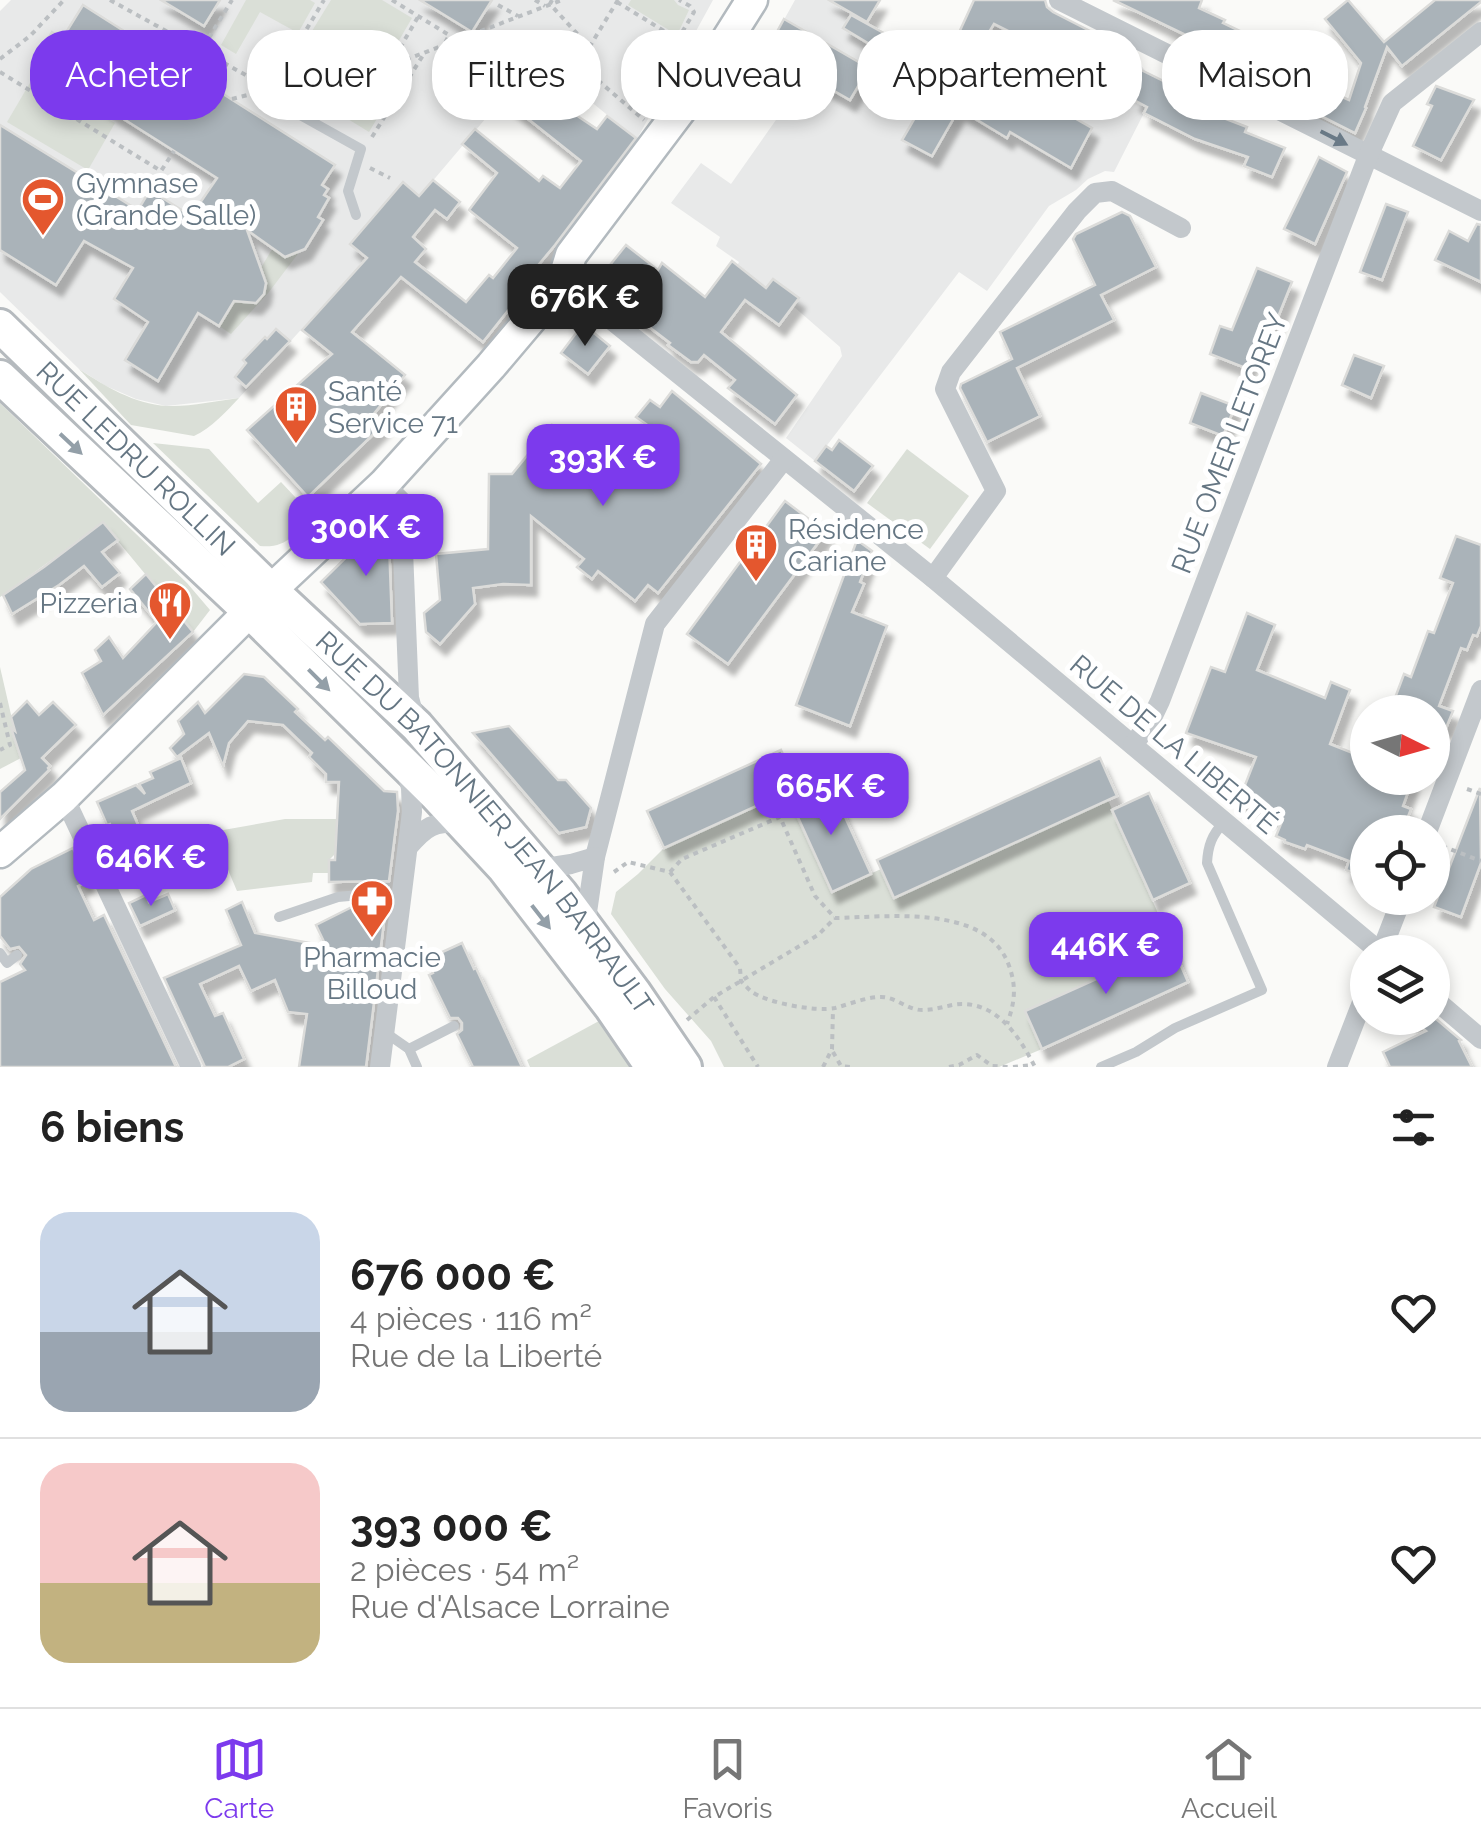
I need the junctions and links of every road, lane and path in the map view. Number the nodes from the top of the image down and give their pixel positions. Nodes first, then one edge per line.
1 (64, 0) edge
2 (110, 0) edge
3 (232, 0) edge
4 (392, 0) edge
5 (536, 0) edge
6 (562, 0) edge
7 (679, 0) edge
8 (752, 0) edge
9 (769, 0) edge
10 (1059, 0) edge
11 (322, 1) edge
12 (617, 1) edge
13 (549, 3) edge
14 (498, 5) dead end
15 (418, 16) junction
16 (518, 16) junction
17 (163, 30) edge
18 (213, 30) edge
19 (306, 30) edge
20 (410, 30) edge
21 (442, 30) edge
22 (482, 30) edge
23 (574, 30) edge
24 (663, 30) edge
25 (684, 30) edge
26 (1481, 32) edge
27 (432, 49) edge
28 (424, 52) junction
29 (412, 57) edge
30 (0, 59) edge
31 (0, 72) edge
32 (247, 96) edge
33 (232, 100) dead end
34 (309, 120) edge
35 (646, 122) dead end
36 (360, 149) junction
37 (174, 151) dead end
38 (1368, 156) junction
39 (1481, 211) edge
40 (356, 215) dead end
41 (1181, 228) dead end
42 (563, 281) junction
43 (0, 326) edge
44 (0, 377) edge
45 (784, 458) junction
46 (384, 484) junction
47 (932, 578) junction
48 (260, 601) junction
49 (1481, 690) edge
50 (0, 703) edge
51 (1477, 713) edge
52 (417, 726) junction
53 (1133, 745) junction
54 (0, 750) edge
55 (405, 764) junction
56 (64, 797) junction
57 (1433, 815) edge
58 (1224, 821) junction
59 (461, 822) junction
60 (408, 848) junction
61 (1450, 850) edge
62 (0, 852) edge
63 (595, 857) junction
64 (1481, 861) edge
65 (540, 869) junction
66 (670, 872) junction
67 (606, 878) dead end
68 (360, 895) dead end
69 (279, 917) dead end
70 (835, 918) junction
71 (585, 926) junction
72 (1360, 935) edge
73 (0, 953) edge
74 (17, 955) dead end
75 (741, 981) junction
76 (714, 997) junction
77 (833, 1008) junction
78 (1450, 1012) edge
79 (1007, 1024) junction
80 (454, 1026) dead end
81 (678, 1028) dead end
82 (385, 1033) junction
83 (1350, 1033) edge
84 (1481, 1039) edge
85 (409, 1049) junction
86 (832, 1049) junction
87 (1034, 1066) edge
88 (191, 1067) edge
89 (380, 1067) edge
90 (418, 1067) edge
91 (652, 1067) edge
92 (685, 1067) edge
93 (758, 1067) edge
94 (822, 1067) edge
95 (850, 1067) edge
96 (949, 1067) edge
97 (1011, 1067) edge
98 (1101, 1067) edge
99 (1337, 1067) edge

1 - 30 path
2 - 17 path
3 - 18 path
4 - 15 path
5 - 13 path
6 - 13 path
7 - 25 path
8 - 42 main road
9 - 42 main road
10 -> 38 street
11 - 19 path
12 - 24 path
12 - 35 path
13 - 16 path
13 - 23 path
14 - 16 path
15 - 20 path
15 - 21 path
16 - 22 path
26 - 38 street, RUE OMER LETOREY
27 - 28 path
28 - 29 path
28 - 36 path
31 - 37 path
32 - 33 path
34 - 36 lane
36 - 40 lane
38 - 39 street
38 - 53 street, RUE OMER LETOREY
41 - 47 street
42 - 45 street, RUE DE LA LIBERTÉ
42 - 46 main road
43 - 48 main road, RUE LEDRU ROLLIN
44 -> 48 main road, RUE LEDRU ROLLIN
45 - 47 street, RUE DE LA LIBERTÉ
45 - 63 street
46 - 48 main road
46 - 52 street
47 - 53 street, RUE DE LA LIBERTÉ
48 - 52 main road, RUE DU BATONNIER JEAN BARRAULT
48 -> 55 main road, RUE DU BATONNIER JEAN BARRAULT
48 - 56 main road
49 - 51 street
50 - 54 path
51 - 57 street
52 - 65 main road, RUE DU BATONNIER JEAN BARRAULT
53 - 58 street, RUE DE LA LIBERTÉ
55 - 59 main road, RUE DU BATONNIER JEAN BARRAULT
55 - 60 street
56 - 62 main road
56 - 88 street
58 - 72 street, RUE DE LA LIBERTÉ
58 - 98 lane
59 - 60 street
59 -> 91 main road, RUE DU BATONNIER JEAN BARRAULT
60 - 82 street
61 - 64 path
63 - 65 street
63 - 71 street
65 - 71 main road, RUE DU BATONNIER JEAN BARRAULT
66 - 67 path
66 - 70 path
66 - 75 path
68 - 69 lane
70 - 75 path
70 - 79 path
71 - 92 main road, RUE DU BATONNIER JEAN BARRAULT
73 - 74 lane
75 - 76 path
75 - 77 path
76 - 81 path
76 - 93 path
77 - 79 path
77 - 86 path
78 - 84 street
79 - 87 path
80 - 85 lane
82 - 85 lane
82 - 89 street
83 - 99 street
85 - 90 lane
86 - 94 path
86 - 95 path
87 - 97 path
96 - 97 path

